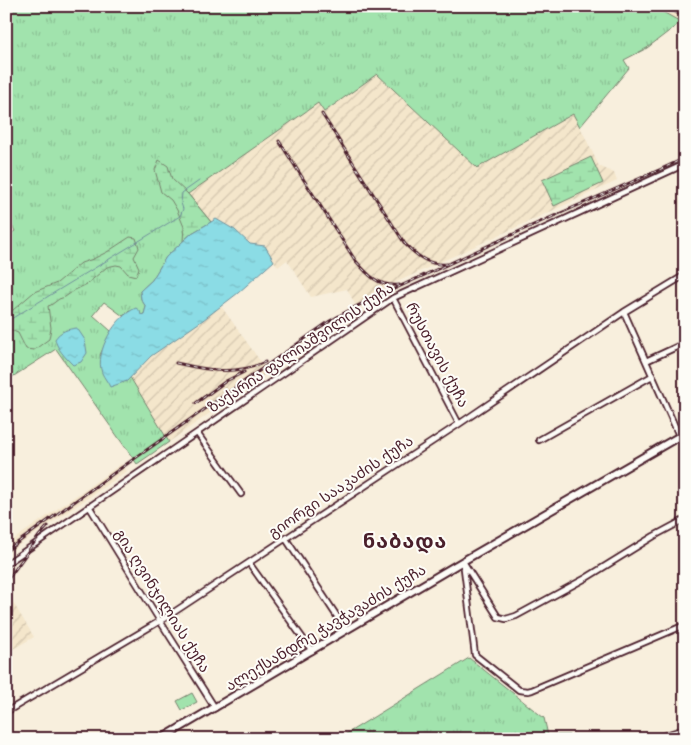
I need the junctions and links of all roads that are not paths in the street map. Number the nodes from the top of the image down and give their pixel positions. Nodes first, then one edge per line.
1 (685, 164) edge
2 (685, 275) edge
3 (393, 298) junction
4 (624, 312) junction
5 (685, 343) edge
6 (646, 361) junction
7 (652, 376) junction
8 (458, 424) junction
9 (197, 433) junction
10 (682, 435) edge
11 (539, 440) dead end
12 (685, 449) edge
13 (241, 494) dead end
14 (89, 506) junction
15 (682, 521) dead end
16 (286, 539) junction
17 (463, 562) junction
18 (249, 563) junction
19 (6, 564) edge
20 (160, 621) junction
21 (685, 625) edge
22 (346, 630) junction
23 (312, 651) junction
24 (215, 708) junction
25 (6, 712) edge
26 (685, 729) edge
27 (161, 739) edge
28 (653, 739) edge

1 - 3 street, ზაქარია ფალიაშვილის ქუჩა
2 - 4 street, გიორგი სააკაძის ქუჩა
3 - 8 street, რუსთავის ქუჩა
3 - 9 street, ზაქარია ფალიაშვილის ქუჩა
4 - 6 street
4 - 8 street, გიორგი სააკაძის ქუჩა
5 - 6 street
6 - 7 street
7 - 10 street
7 - 11 street
8 - 16 street, გიორგი სააკაძის ქუჩა
9 - 13 street
9 - 14 street, ზაქარია ფალიაშვილის ქუჩა
10 - 12 street
10 - 17 street, ალექსანდრე ჭავჭავაძის ქუჩა
14 - 19 street, ზაქარია ფალიაშვილის ქუჩა
14 - 20 street, გია ღვინჯილიას ქუჩა
15 - 17 street
16 - 18 street, გიორგი სააკაძის ქუჩა
16 - 22 street
17 - 21 street
17 - 22 street, ალექსანდრე ჭავჭავაძის ქუჩა
18 - 20 street, გიორგი სააკაძის ქუჩა
18 - 23 street
20 - 24 street, გია ღვინჯილიას ქუჩა
20 - 25 street, გიორგი სააკაძის ქუჩა
22 - 23 street, ალექსანდრე ჭავჭავაძის ქუჩა
23 - 24 street, ალექსანდრე ჭავჭავაძის ქუჩა
24 - 27 street, ალექსანდრე ჭავჭავაძის ქუჩა
26 - 28 street

